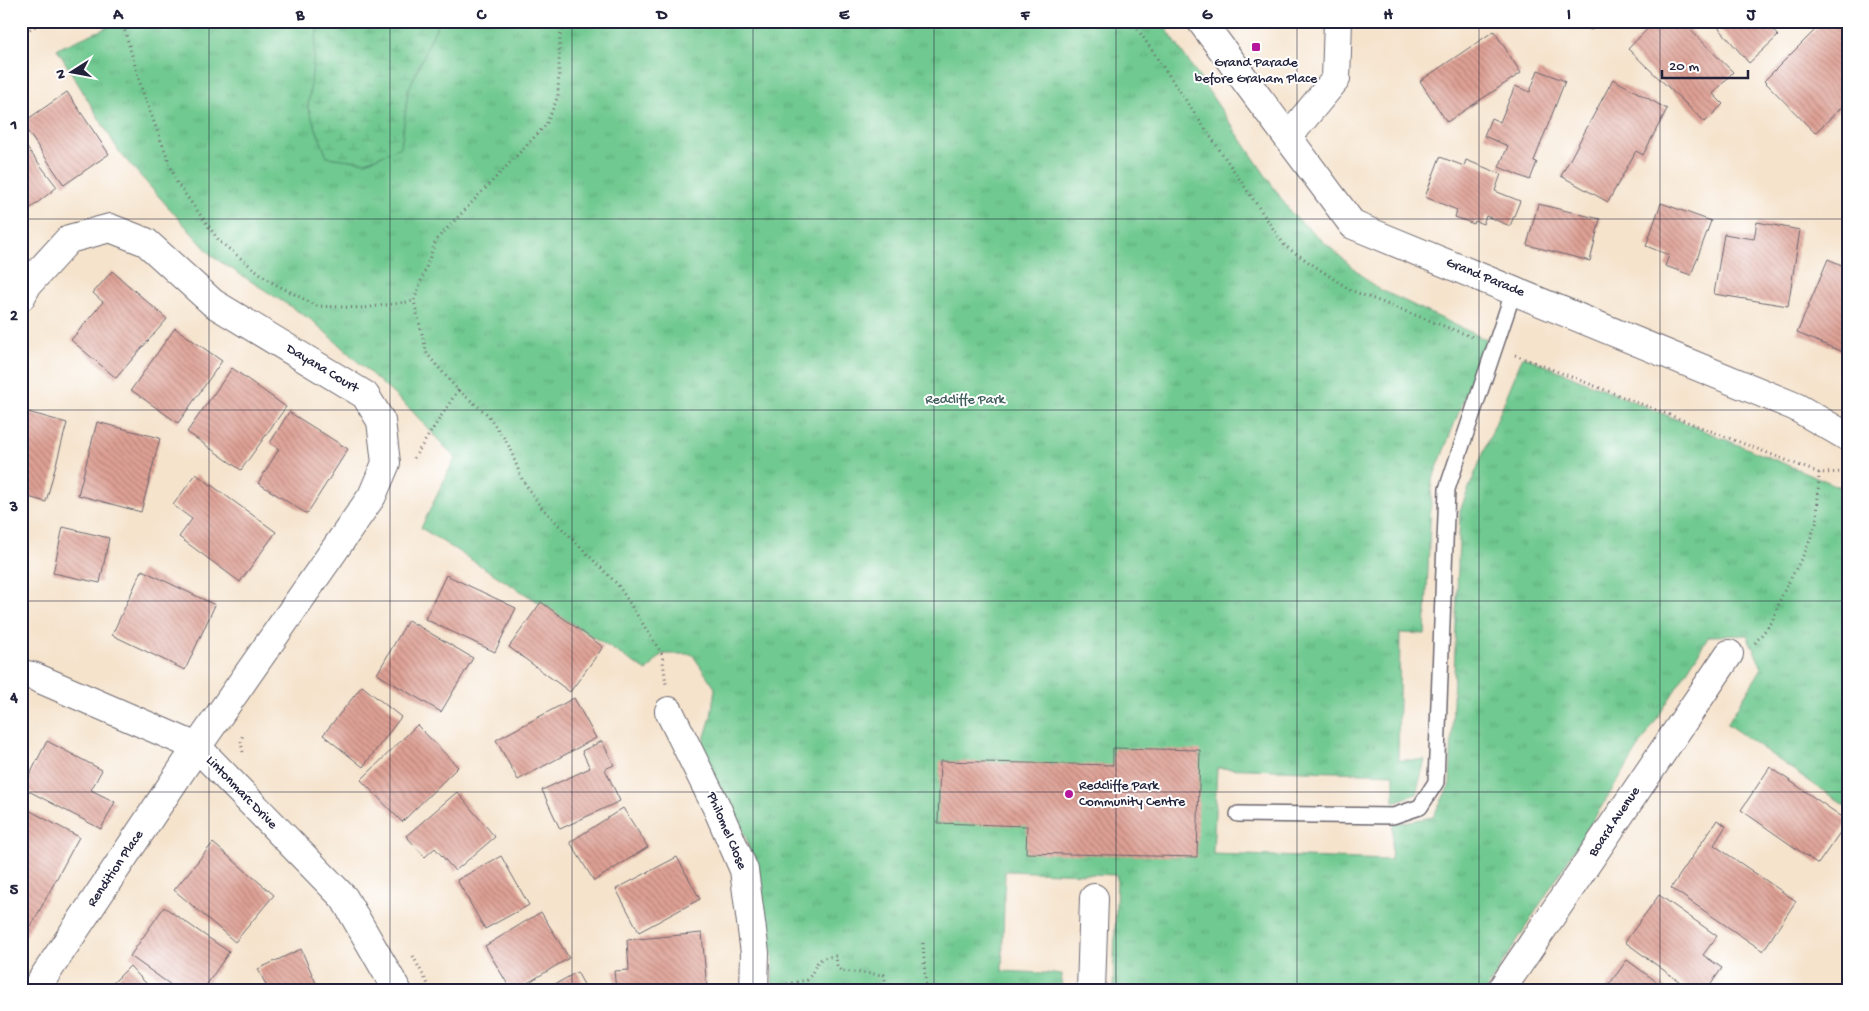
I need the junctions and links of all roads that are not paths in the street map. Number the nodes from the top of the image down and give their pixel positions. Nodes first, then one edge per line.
1 (1201, 21) edge
2 (1338, 21) edge
3 (1288, 137) junction
4 (1514, 290) junction
5 (21, 297) edge
6 (1848, 437) edge
7 (1729, 654) road end
8 (21, 674) edge
9 (669, 711) road end
10 (197, 748) junction
11 (1238, 814) dead end
12 (1094, 898) dead end
13 (763, 988) edge
14 (35, 990) edge
15 (397, 990) edge
16 (1091, 990) edge
17 (1500, 990) edge

1 - 3 street, Grand Parade
2 - 3 street
3 - 4 street, Grand Parade
4 - 6 street, Grand Parade
4 - 11 lane
5 - 10 street, Dayana Court
7 - 17 street, Board Avenue
8 - 10 street, Lintonmarc Drive
9 - 13 street, Philomel Close
10 - 14 street, Rendition Place
10 - 15 street, Lintonmarc Drive
12 - 16 street

